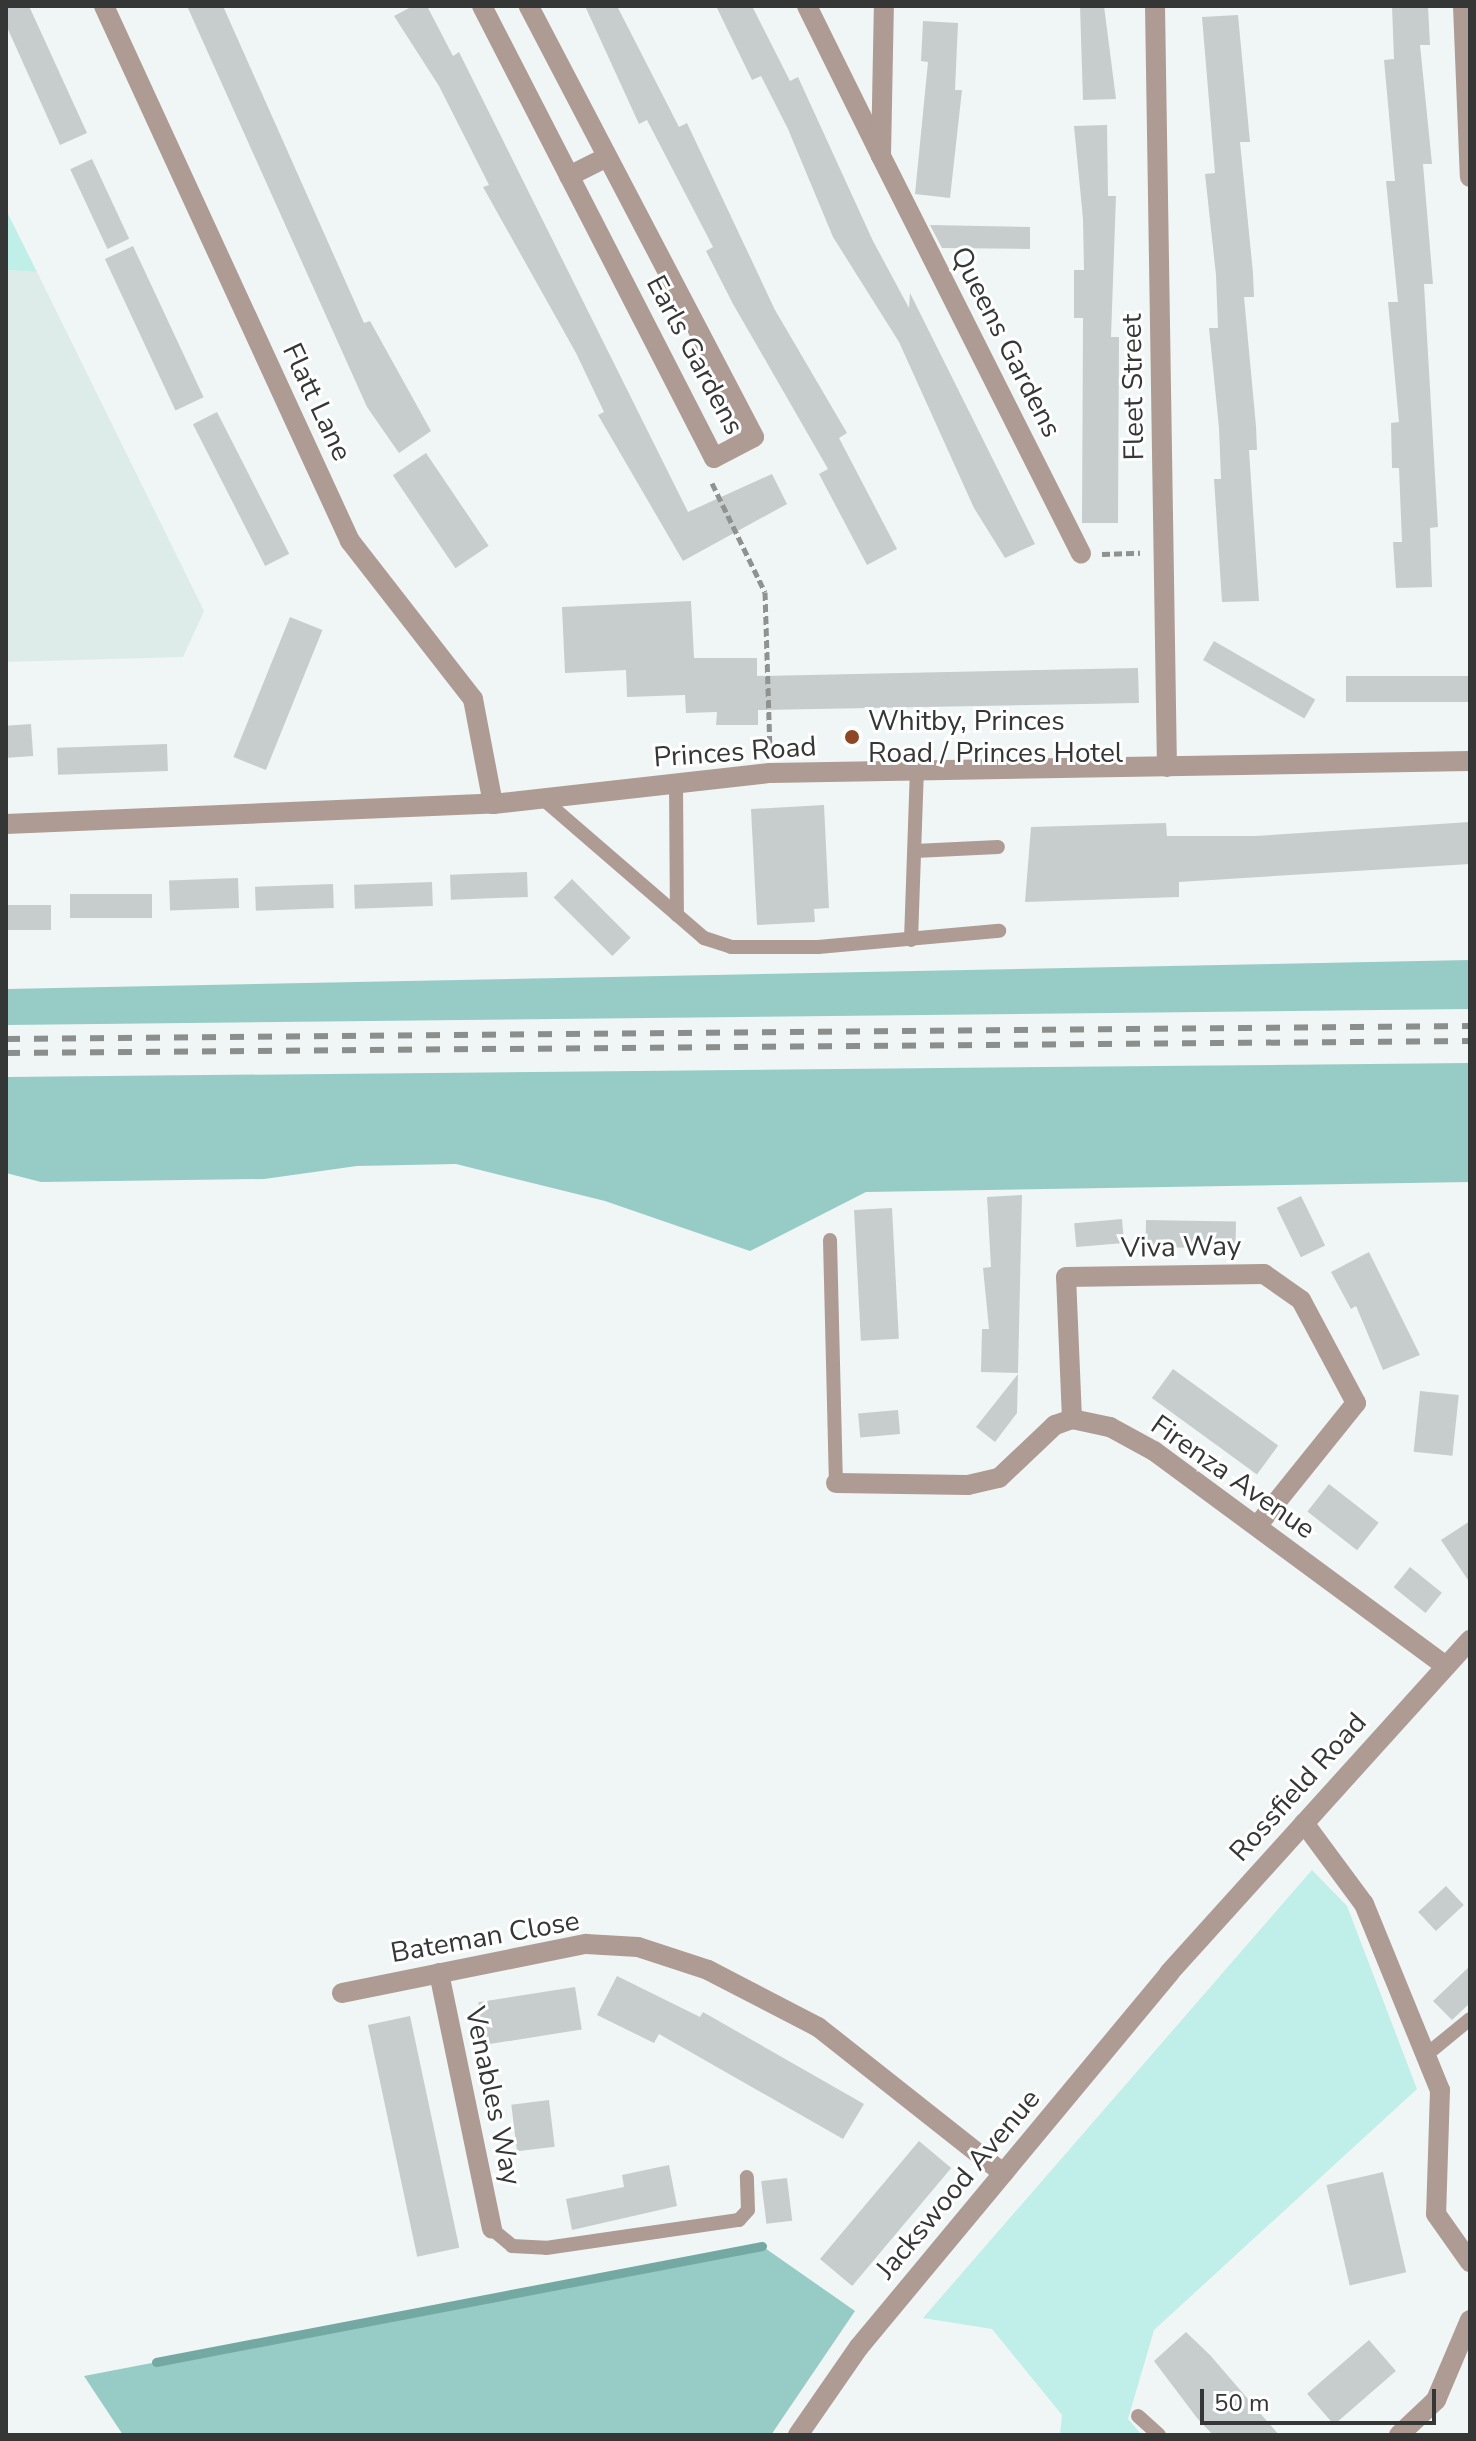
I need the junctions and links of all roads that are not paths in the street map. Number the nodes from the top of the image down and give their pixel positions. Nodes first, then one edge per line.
1 (104, 6) edge
2 (482, 6) edge
3 (529, 6) edge
4 (807, 6) edge
5 (884, 6) edge
6 (1155, 6) edge
7 (1463, 6) edge
8 (881, 156) junction
9 (607, 157) junction
10 (569, 176) junction
11 (1470, 177) edge
12 (1081, 554) road end
13 (1470, 761) edge
14 (1167, 767) junction
15 (917, 771) junction
16 (676, 782) junction
17 (543, 799) junction
18 (493, 804) junction
19 (6, 824) edge
20 (998, 847) dead end
21 (915, 851) junction
22 (677, 915) junction
23 (999, 931) dead end
24 (911, 940) junction
25 (830, 1240) dead end
26 (1072, 1419) junction
27 (836, 1483) joint
28 (1257, 1526) junction
29 (1470, 1640) edge
30 (1446, 1666) junction
31 (1304, 1823) junction
32 (439, 1973) junction
33 (1169, 1973) joint
34 (342, 1993) dead end
35 (1470, 2019) edge
36 (1426, 2055) junction
37 (1003, 2173) junction
38 (747, 2177) dead end
39 (492, 2229) joint
40 (1470, 2262) edge
41 (1470, 2320) edge
42 (1138, 2416) dead end
43 (798, 2435) edge
44 (1159, 2435) edge
45 (1399, 2435) edge

1 - 18 street, Flatt Lane
2 - 10 street, Earls Gardens
3 - 9 street, Earls Gardens
4 - 8 street, Queens Gardens
5 - 8 street, Queens Gardens
6 - 14 street, Fleet Street
7 - 11 street
8 - 12 street, Queens Gardens
9 - 10 street
9 - 10 street, Earls Gardens
13 - 14 street, Princes Road
14 - 15 street, Princes Road
15 - 16 street, Princes Road
15 - 21 lane
16 - 17 street, Princes Road
16 - 22 lane
17 - 18 street, Princes Road
17 - 22 lane
18 - 19 street, Princes Road
20 - 21 lane
21 - 24 lane
22 - 24 lane
23 - 24 lane
25 - 27 lane
26 - 27 street
26 - 28 street, Firenza Avenue
26 - 28 street, Viva Way
28 - 30 street, Firenza Avenue
29 - 30 street, Rossfield Road
30 - 31 street, Rossfield Road
31 - 33 street, Rossfield Road
31 - 36 street
32 - 34 street, Bateman Close
32 - 37 street, Bateman Close
32 - 39 street, Venables Way
33 - 37 street, Jackswood Avenue
35 - 36 lane
36 - 40 street
37 - 43 street, Jackswood Avenue
38 - 39 lane
41 - 45 street
42 - 44 lane

